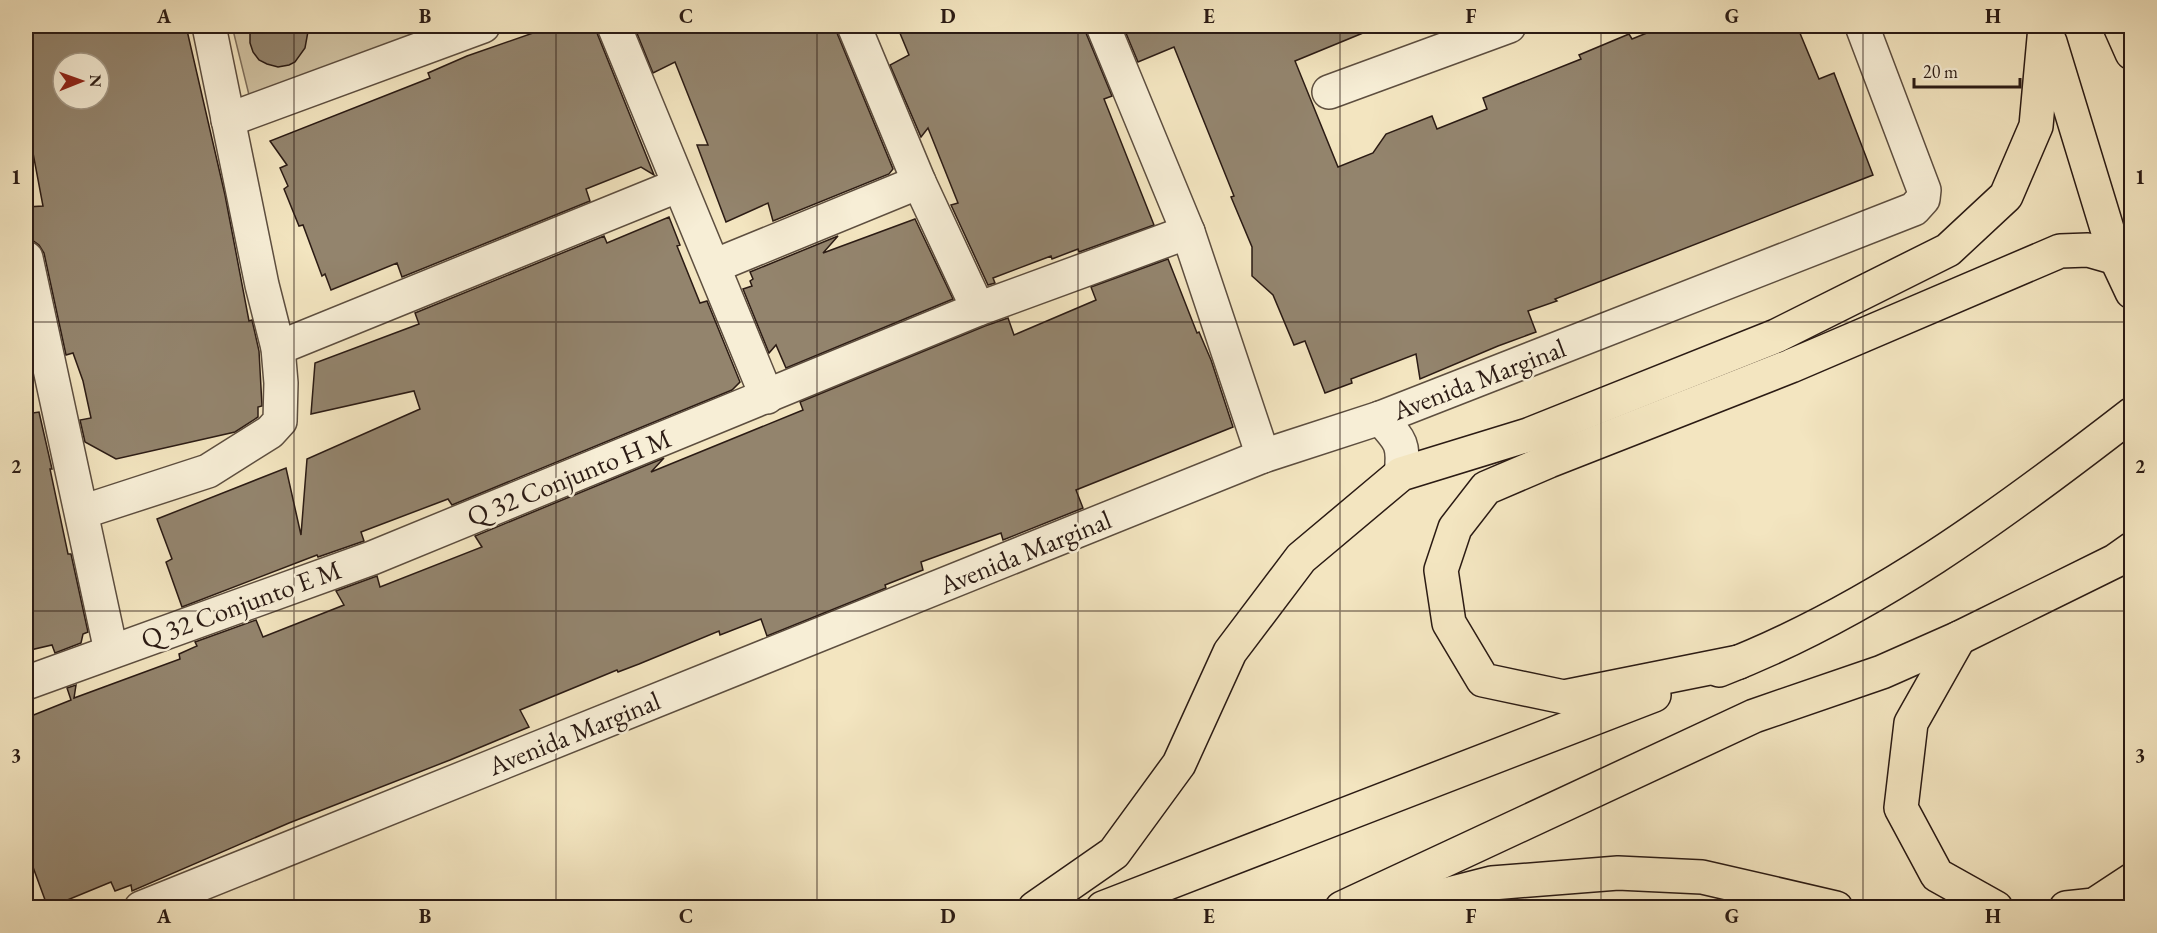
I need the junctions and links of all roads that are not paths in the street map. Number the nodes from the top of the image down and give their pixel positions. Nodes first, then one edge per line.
1 (208, 26) edge
2 (483, 26) edge
3 (614, 26) edge
4 (854, 26) edge
5 (1103, 26) edge
6 (1509, 26) edge
7 (1862, 26) edge
8 (2045, 26) edge
9 (2120, 26) edge
10 (1441, 37) edge
11 (2132, 53) edge
12 (1329, 92) dead end
13 (228, 120) junction
14 (919, 182) junction
15 (679, 185) junction
16 (1188, 232) junction
17 (26, 258) edge
18 (714, 266) junction
19 (2124, 275) edge
20 (978, 309) junction
21 (278, 348) junction
22 (767, 397) junction
23 (2132, 414) edge
24 (1380, 418) junction
25 (1263, 456) junction
26 (1401, 474) junction
27 (82, 512) junction
28 (2132, 549) edge
29 (372, 558) joint
30 (1959, 638) junction
31 (111, 651) junction
32 (1739, 662) junction
33 (26, 683) edge
34 (2132, 880) edge
35 (141, 908) edge
36 (1035, 908) edge
37 (1103, 908) edge
38 (1342, 908) edge
39 (1394, 908) edge
40 (1836, 908) edge
41 (1996, 908) edge
42 (2067, 908) edge

1 - 13 street
2 - 13 street
3 - 15 street
4 - 14 street
5 - 16 street
6 - 10 street
7 - 24 street, Avenida Marginal
8 - 19 main road
8 - 26 main road
9 - 11 main road
10 - 12 street
13 - 21 street
14 - 18 street
14 - 20 street
15 - 18 street
15 - 21 street
16 - 20 street, Q 32 Conjunto H M
16 - 25 street
17 - 27 street
18 - 22 street
19 - 32 main road
20 - 22 street, Q 32 Conjunto H M
21 - 27 street
22 - 29 street, Q 32 Conjunto H M
23 - 32 main road
24 - 25 street, Avenida Marginal
24 - 26 street
25 - 35 street, Avenida Marginal
26 - 36 main road
27 - 31 street
28 - 30 main road
29 - 31 street, Q 32 Conjunto E M
30 - 38 main road
30 - 41 main road
31 - 33 street, Q 32 Conjunto E M
32 - 37 main road
34 - 42 main road
39 - 40 main road

